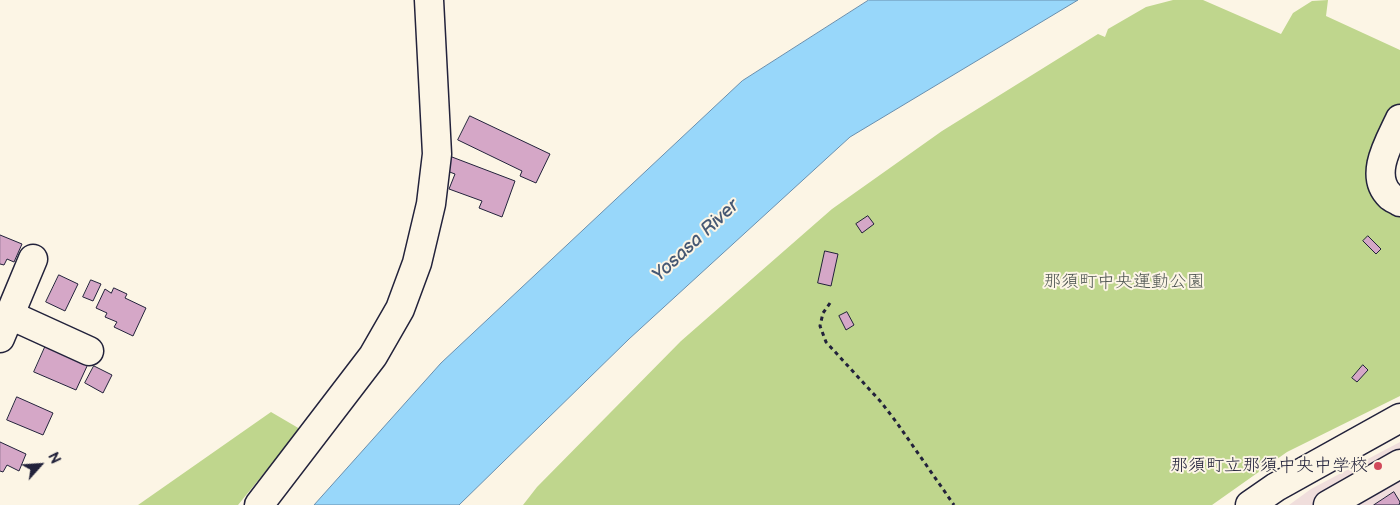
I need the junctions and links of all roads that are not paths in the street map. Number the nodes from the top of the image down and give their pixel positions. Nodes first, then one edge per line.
1 (429, 0) edge
2 (1400, 119) edge
3 (1400, 202) edge
4 (33, 259) dead end
5 (5, 327) edge
6 (89, 351) dead end
7 (1400, 418) edge
8 (1400, 464) edge
9 (259, 505) edge
10 (1250, 505) edge
11 (1328, 505) edge

1 - 9 street
2 - 3 street
4 - 5 street
5 - 6 street
7 - 10 street
8 - 11 street

